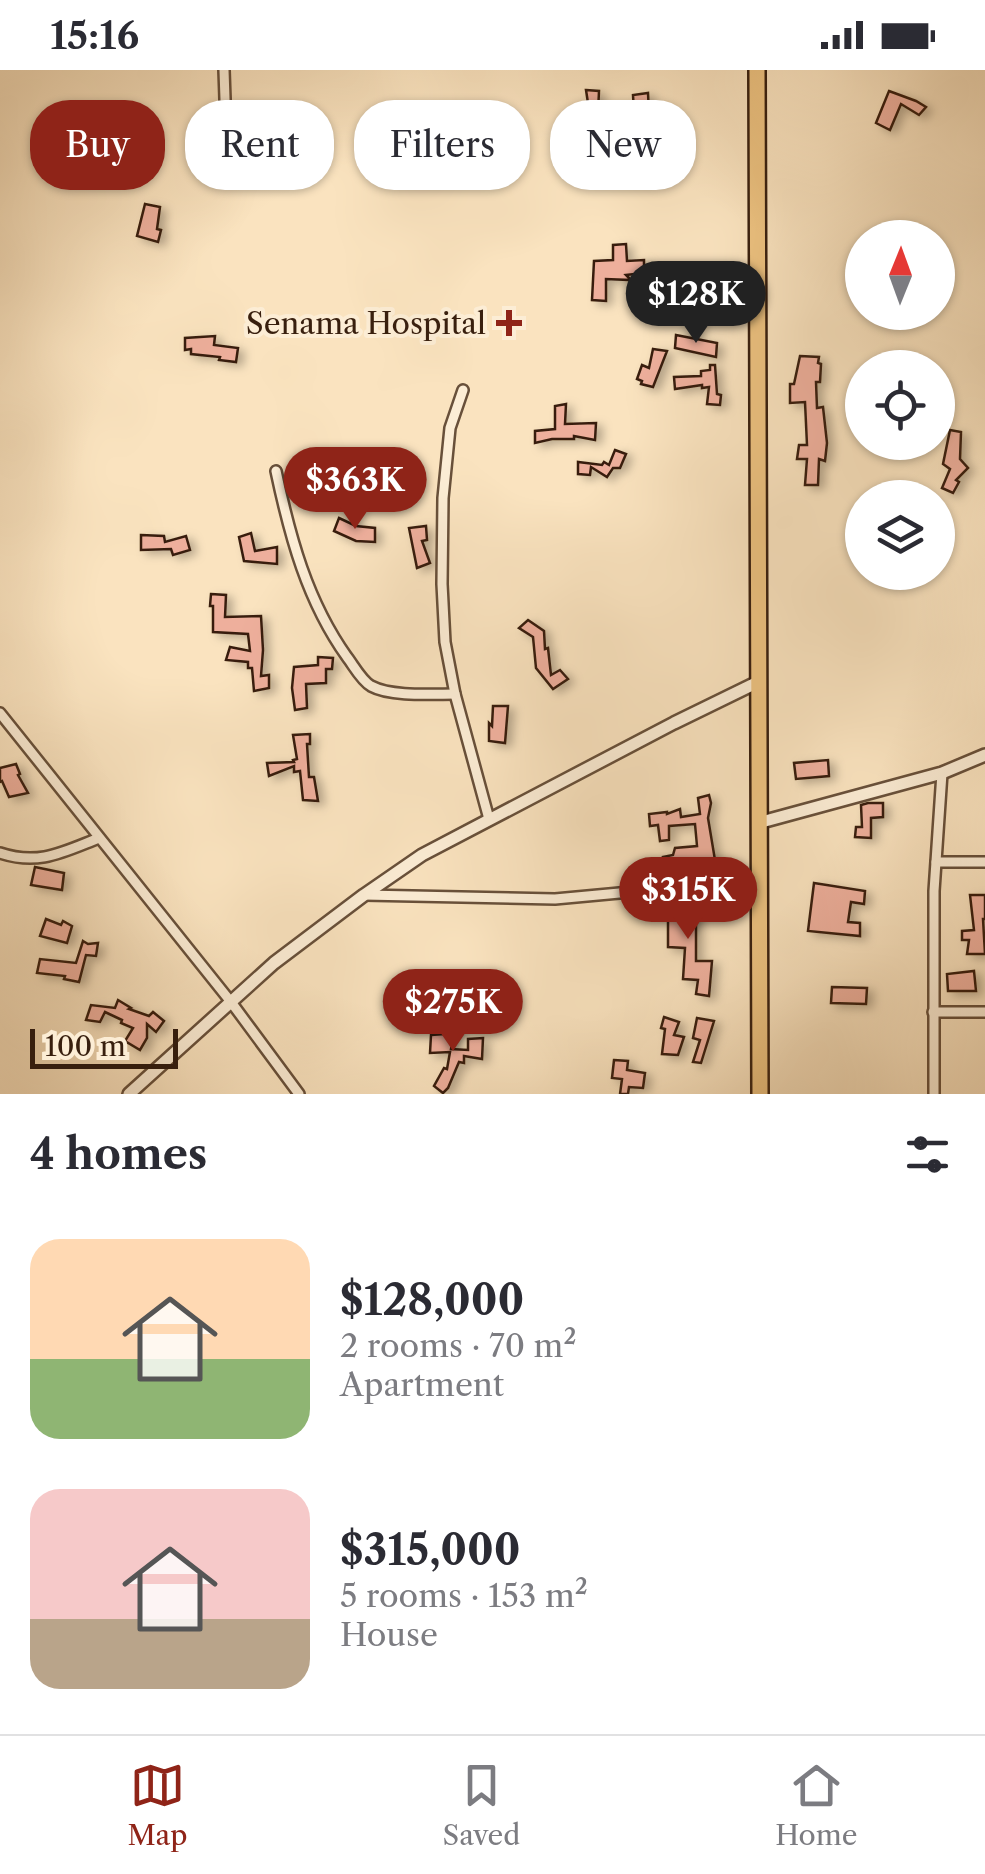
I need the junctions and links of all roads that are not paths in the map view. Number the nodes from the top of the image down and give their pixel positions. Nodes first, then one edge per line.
1 (224, 70) edge
2 (756, 70) edge
3 (225, 100) edge
4 (463, 390) dead end
5 (276, 471) dead end
6 (758, 682) junction
7 (455, 694) junction
8 (0, 713) edge
9 (985, 755) edge
10 (942, 773) junction
11 (489, 819) junction
12 (758, 822) junction
13 (99, 838) junction
14 (0, 854) edge
15 (936, 862) junction
16 (985, 862) edge
17 (759, 880) junction
18 (364, 895) junction
19 (230, 1002) junction
20 (934, 1012) junction
21 (985, 1012) edge
22 (128, 1094) edge
23 (299, 1094) edge
24 (760, 1094) edge
25 (934, 1094) edge

1 - 3 street
2 - 6 main road
4 - 7 street
5 - 7 street
6 - 11 street
6 - 12 main road
7 - 11 street
8 - 13 street
9 - 10 street
10 - 12 street
10 - 15 street
11 - 18 street
12 - 17 main road
13 - 14 street
13 - 19 street
15 - 16 street
15 - 20 street
17 - 18 street
17 - 24 main road
18 - 19 street
19 - 22 street
19 - 23 street
20 - 21 street
20 - 25 street

